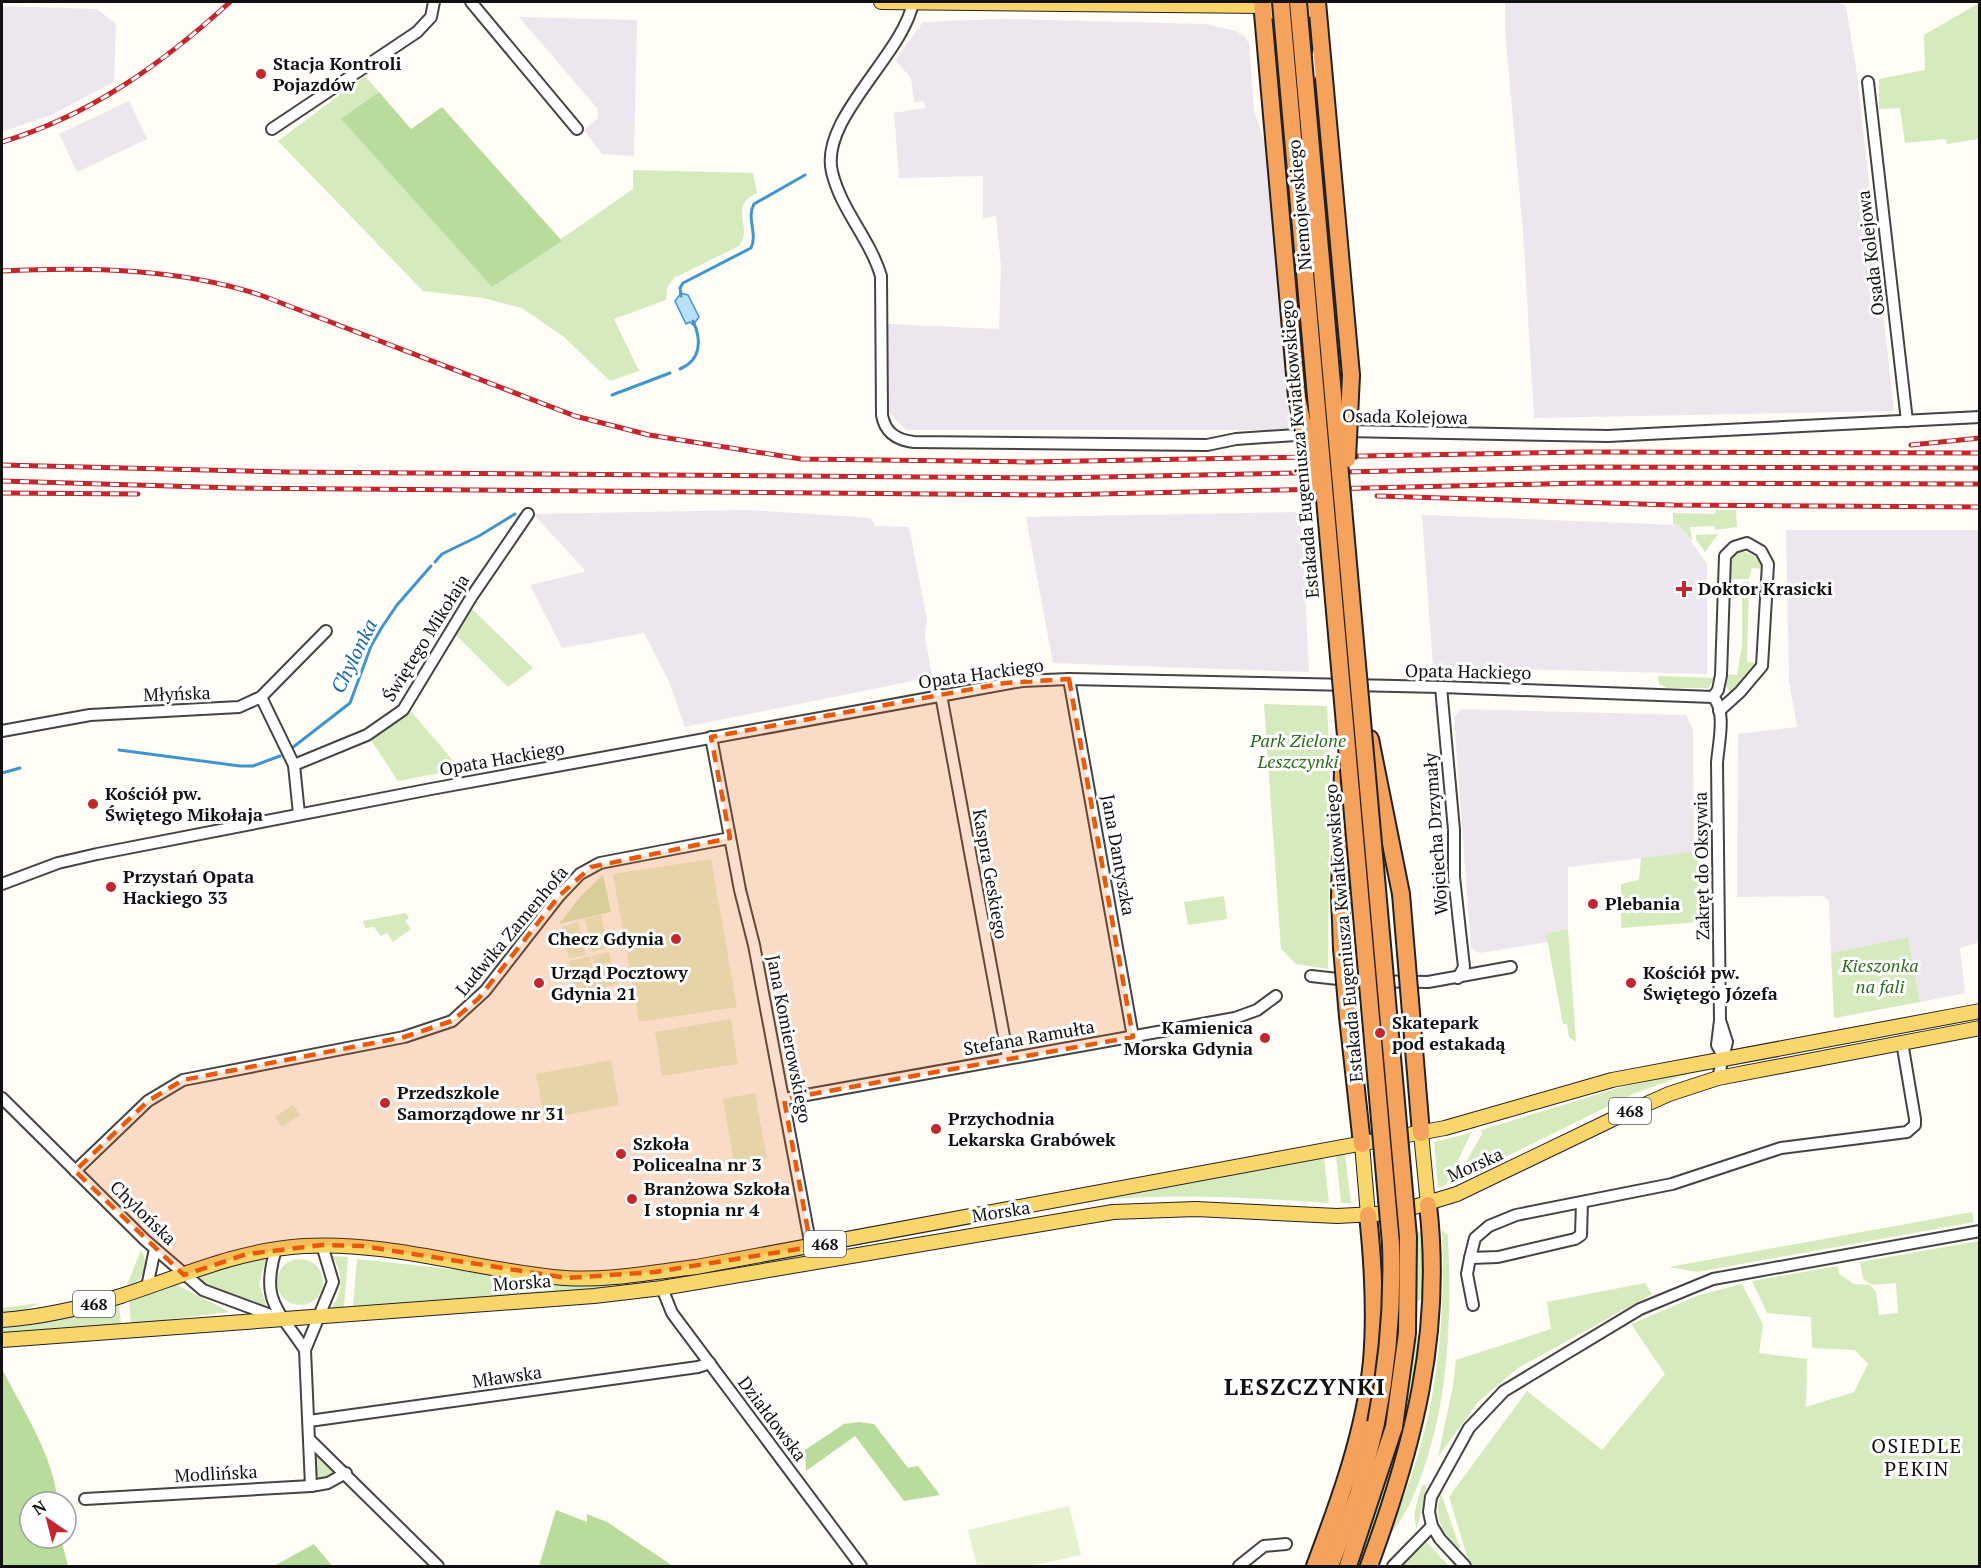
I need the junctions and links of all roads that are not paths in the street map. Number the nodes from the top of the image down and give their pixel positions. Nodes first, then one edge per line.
1 (434, 2) edge
2 (471, 2) edge
3 (881, 2) edge
4 (913, 2) edge
5 (1281, 2) edge
6 (1298, 2) edge
7 (1316, 2) edge
8 (1265, 3) edge
9 (1321, 42) junction
10 (1266, 46) junction
11 (1868, 82) dead end
12 (272, 129) dead end
13 (577, 129) dead end
14 (1980, 417) edge
15 (1907, 420) junction
16 (1328, 433) junction
17 (528, 514) dead end
18 (1345, 529) junction
19 (1328, 543) junction
20 (326, 631) dead end
21 (1069, 679) junction
22 (1441, 687) junction
23 (1360, 692) junction
24 (941, 695) junction
25 (261, 697) junction
26 (1343, 697) junction
27 (1713, 697) junction
28 (1719, 711) junction
29 (2, 731) edge
30 (711, 737) junction
31 (294, 765) junction
32 (299, 814) junction
33 (730, 838) junction
34 (2, 884) edge
35 (1511, 967) dead end
36 (1311, 976) dead end
37 (1458, 978) junction
38 (1276, 996) dead end
39 (1980, 1011) edge
40 (1980, 1028) edge
41 (1133, 1037) junction
42 (1902, 1042) junction
43 (1008, 1058) junction
44 (1724, 1058) junction
45 (1718, 1078) junction
46 (2, 1098) edge
47 (784, 1099) junction
48 (1421, 1133) junction
49 (1362, 1144) junction
50 (75, 1171) junction
51 (1582, 1202) junction
52 (1428, 1205) junction
53 (1368, 1215) junction
54 (1980, 1231) edge
55 (322, 1245) junction
56 (811, 1247) junction
57 (155, 1249) junction
58 (276, 1249) junction
59 (1470, 1258) junction
60 (184, 1275) junction
61 (147, 1287) junction
62 (662, 1288) junction
63 (1473, 1305) dead end
64 (320, 1317) junction
65 (282, 1319) junction
66 (2, 1320) edge
67 (1373, 1328) junction
68 (1429, 1334) junction
69 (2, 1341) edge
70 (305, 1350) junction
71 (710, 1363) junction
72 (309, 1421) junction
73 (309, 1439) junction
74 (346, 1473) junction
75 (311, 1486) junction
76 (85, 1499) dead end
77 (1432, 1526) junction
78 (1286, 1544) dead end
79 (438, 1566) edge
80 (861, 1566) edge
81 (1239, 1566) edge
82 (1315, 1566) edge
83 (1330, 1566) edge
84 (1348, 1566) edge
85 (1369, 1566) edge
86 (1393, 1566) edge
87 (1465, 1566) edge

1 - 12 street
2 - 13 street
3 - 4 main road
4 - 8 main road
4 - 16 street, Osada Kolejowa
5 - 19 highway, Estakada Eugeniusza Kwiatkowskiego, bridge
6 - 18 highway, Estakada Eugeniusza Kwiatkowskiego, bridge
7 - 8 main road
7 - 9 highway
8 - 10 highway
9 - 16 street, Niemojewskiego
9 - 18 highway, bridge
10 - 16 street, Niemojewskiego
10 - 19 highway, bridge
11 - 15 street, Osada Kolejowa
14 - 15 street, Osada Kolejowa
15 - 16 street, Osada Kolejowa
17 - 31 street, Świętego Mikołaja
18 - 23 highway, Estakada Eugeniusza Kwiatkowskiego, bridge
19 - 26 highway, Estakada Eugeniusza Kwiatkowskiego, bridge
20 - 25 street, Młyńska
21 - 22 street, Opata Hackiego
21 - 24 street, Opata Hackiego
21 - 41 street, Jana Dantyszka
22 - 27 street, Opata Hackiego
22 - 37 street, Wojciecha Drzymały
23 - 48 highway, bridge
23 - 84 highway, Estakada Eugeniusza Kwiatkowskiego, bridge
24 - 30 street, Opata Hackiego
24 - 43 street, Kaspra Geskiego
25 - 29 street, Młyńska
25 - 31 street
26 - 49 highway, bridge
26 - 83 highway, Estakada Eugeniusza Kwiatkowskiego, bridge
27 - 28 street, Zakręt do Oksywia
27 - 28 street
28 - 44 street, Zakręt do Oksywia
30 - 32 street, Opata Hackiego
30 - 33 street
31 - 32 street
32 - 34 street
33 - 47 street, Jana Komierowskiego
33 - 50 street, Ludwika Zamenhofa
35 - 37 street
36 - 37 street
38 - 41 street, Stefana Ramułta
39 - 44 main road, Morska / 468
40 - 42 main road, Morska / 468
41 - 43 street, Stefana Ramułta
42 - 45 main road, Morska / 468
42 - 51 street
43 - 47 street, Stefana Ramułta
44 - 45 street, Zakręt do Oksywia
44 - 48 main road, Morska / 468
45 - 52 main road, Morska / 468
46 - 50 street, Chylońska
47 - 56 street, Jana Komierowskiego
48 - 49 main road, Morska / 468
48 - 52 main road
49 - 53 main road
49 - 56 main road, Morska / 468
50 - 57 street, Chylońska
51 - 59 street
51 - 59 street
52 - 53 main road, Morska / 468
52 - 68 highway
53 - 62 main road, Morska / 468
53 - 67 highway
54 - 77 street
55 - 56 main road, Morska / 468
55 - 58 main road, Morska / 468
55 - 64 street
57 - 60 street, Chylońska
57 - 61 street
58 - 60 main road, Morska / 468
58 - 65 street
59 - 63 street
60 - 61 main road, Morska / 468
60 - 65 street, Chylońska
61 - 66 main road, Morska / 468
62 - 64 main road, Morska / 468
62 - 71 street, Działdowska
64 - 65 main road, Morska / 468
64 - 70 street
65 - 69 main road, Morska / 468
65 - 70 street
67 - 68 highway
67 - 82 highway
68 - 85 highway
70 - 72 street
71 - 72 street, Mławska
71 - 80 street, Działdowska
72 - 73 street
73 - 74 street
73 - 75 street
74 - 75 street, Modlińska
74 - 79 street
75 - 76 street, Modlińska
77 - 86 street
77 - 87 street
78 - 81 street

